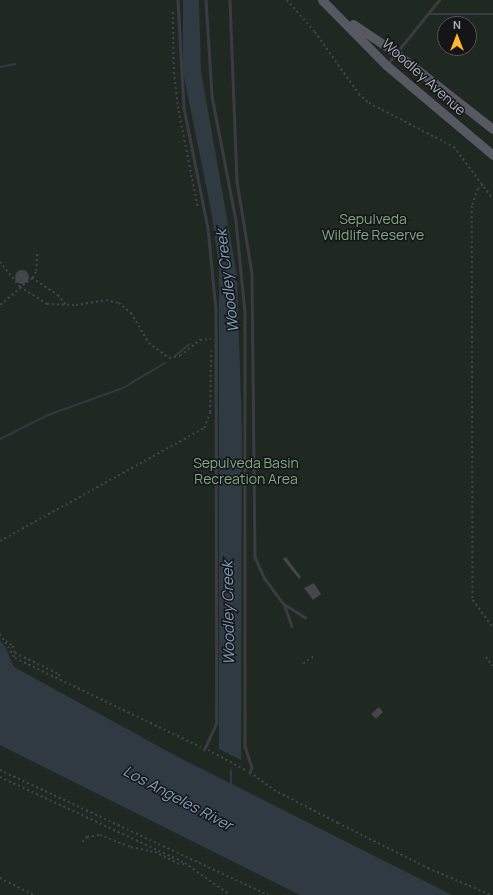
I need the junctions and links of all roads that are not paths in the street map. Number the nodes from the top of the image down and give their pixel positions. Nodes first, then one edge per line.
1 (178, 0) edge
2 (206, 0) edge
3 (230, 0) edge
4 (322, 0) edge
5 (439, 0) edge
6 (428, 14) junction
7 (493, 14) edge
8 (340, 16) junction
9 (396, 53) junction
10 (386, 65) junction
11 (493, 129) edge
12 (493, 155) edge
13 (284, 604) junction
14 (305, 617) dead end
15 (292, 626) dead end
16 (205, 749) dead end
17 (250, 773) dead end

1 - 16 lane
2 - 17 lane
3 - 13 lane
4 - 8 main road, Woodley Avenue
5 - 6 lane
6 - 7 lane
6 - 9 lane
8 - 9 main road, Woodley Avenue
8 - 10 main road, Woodley Avenue
9 - 10 lane
9 - 11 main road, Woodley Avenue
10 - 12 main road, Woodley Avenue
13 - 14 lane
13 - 15 lane

